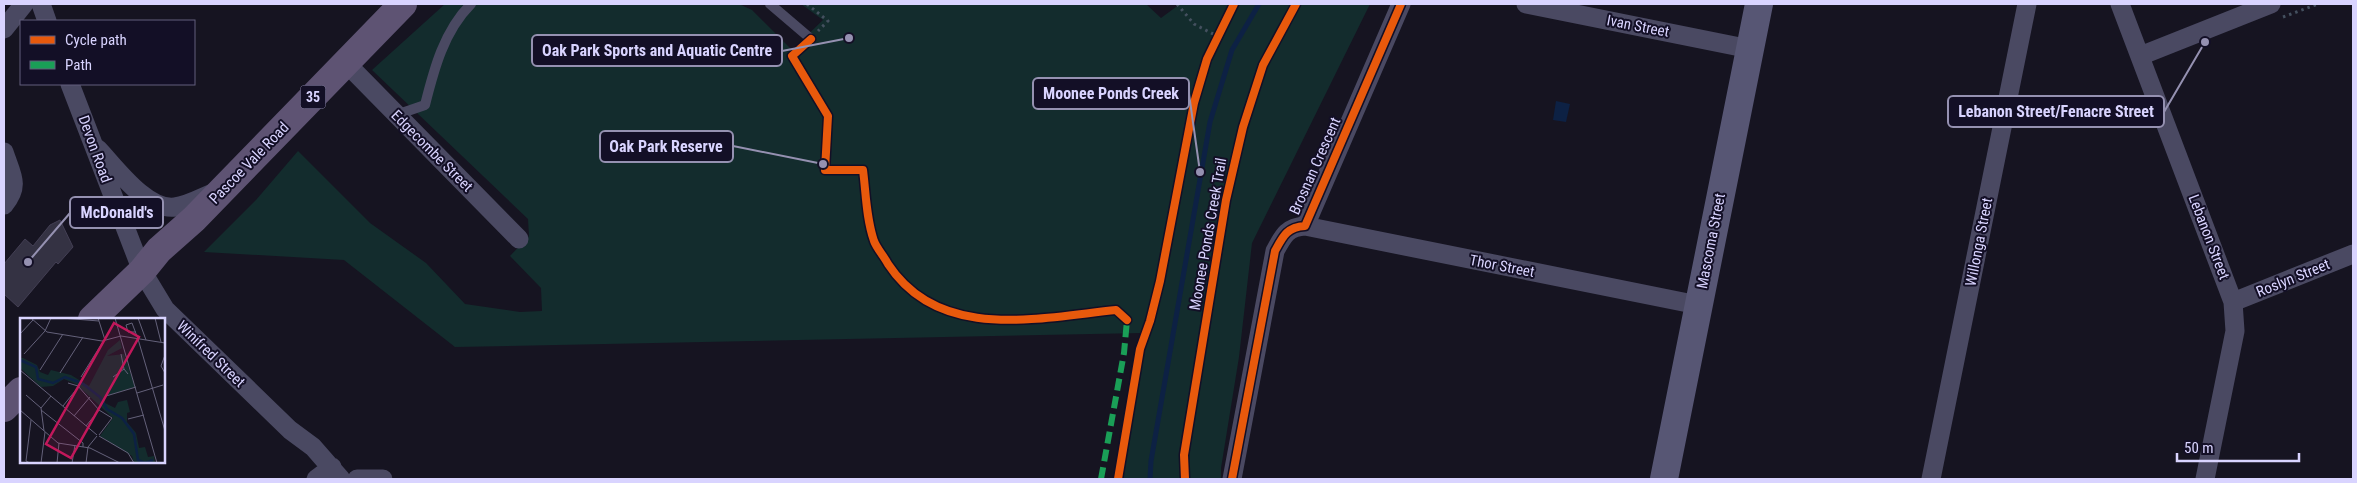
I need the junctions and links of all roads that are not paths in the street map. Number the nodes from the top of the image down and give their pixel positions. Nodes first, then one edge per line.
1 (24, 4) edge
2 (41, 4) edge
3 (403, 4) edge
4 (471, 4) edge
5 (770, 4) edge
6 (1401, 4) edge
7 (1526, 4) edge
8 (1759, 4) edge
9 (2027, 4) edge
10 (2120, 4) edge
11 (2276, 11) edge
12 (47, 20) edge
13 (4, 29) edge
14 (811, 39) road end
15 (1750, 48) junction
16 (2140, 56) junction
17 (346, 64) junction
18 (70, 85) edge
19 (396, 115) junction
20 (93, 145) junction
21 (4, 152) edge
22 (223, 189) junction
23 (4, 205) edge
24 (1305, 226) junction
25 (519, 239) dead end
26 (2353, 254) edge
27 (142, 271) junction
28 (2233, 302) junction
29 (1698, 305) junction
30 (93, 318) edge
31 (20, 392) edge
32 (4, 408) edge
33 (328, 476) edge
34 (357, 479) edge
35 (383, 479) edge
36 (1232, 479) edge
37 (1664, 479) edge
38 (1931, 479) edge
39 (2205, 479) edge

1 - 13 street
2 - 12 street
3 - 17 main road, Pascoe Vale Road / 35
4 - 19 lane
5 - 14 lane
6 - 24 street, Brosnan Crescent
7 - 15 street, Ivan Street
8 - 15 main road, Mascoma Street
9 - 38 street, Willonga Street
10 - 16 street, Lebanon Street
11 - 16 street
15 - 29 main road, Mascoma Street
16 - 28 street, Lebanon Street
17 - 19 street, Edgecombe Street
17 - 22 main road, Pascoe Vale Road / 35
18 - 20 street, Devon Road
19 - 25 street, Edgecombe Street
20 - 22 street
20 - 27 street, Devon Road
21 - 23 street
22 - 27 main road, Pascoe Vale Road / 35
24 - 29 street, Thor Street
24 - 36 street, Brosnan Crescent
26 - 28 street, Roslyn Street
27 - 30 main road, Pascoe Vale Road / 35
27 - 33 street, Winifred Street
28 - 39 street, Lebanon Street
29 - 37 main road, Mascoma Street
31 - 32 main road
34 - 35 street

